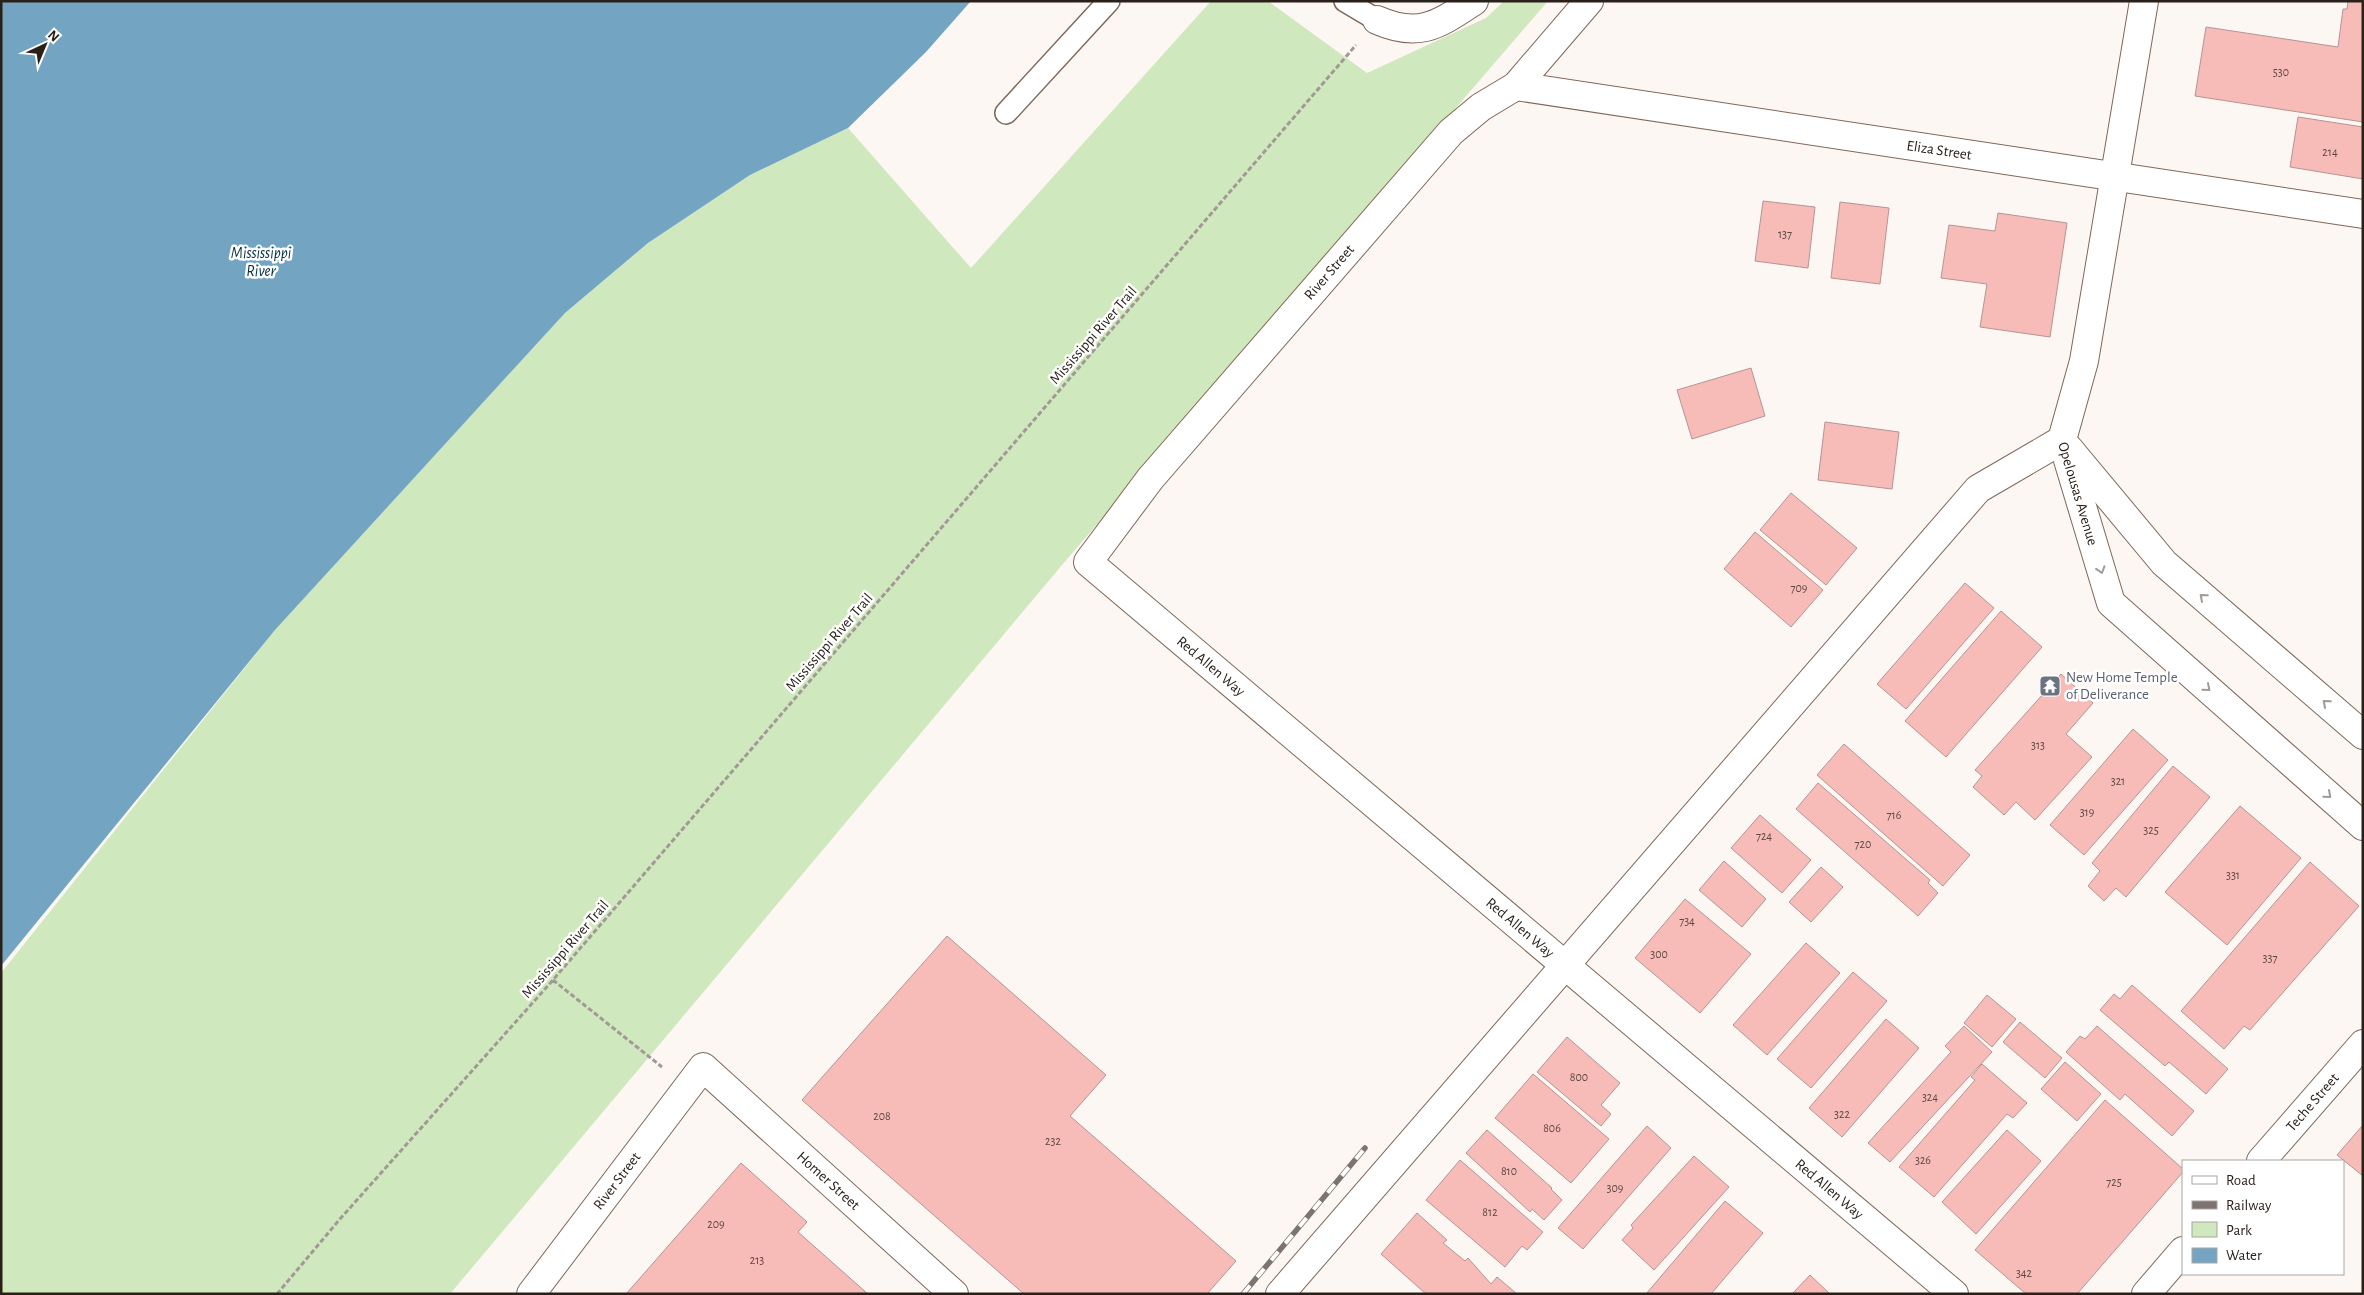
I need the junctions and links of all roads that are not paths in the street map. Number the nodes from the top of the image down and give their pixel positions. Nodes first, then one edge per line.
1 (1109, 1) edge
2 (1345, 1) edge
3 (1474, 1) edge
4 (1589, 1) edge
5 (2144, 1) edge
6 (1378, 20) joint
7 (1516, 86) junction
8 (1006, 113) dead end
9 (2115, 177) junction
10 (2363, 214) edge
11 (2062, 440) junction
12 (1088, 562) joint
13 (2363, 735) edge
14 (2363, 826) edge
15 (1564, 964) junction
16 (2363, 1044) edge
17 (703, 1067) joint
18 (2262, 1160) edge
19 (2182, 1253) edge
20 (531, 1294) edge
21 (954, 1294) edge
22 (1280, 1294) edge
23 (1954, 1294) edge
24 (2146, 1294) edge

1 - 8 lane
2 - 6 lane
3 - 6 street
4 - 7 street, River Street
5 - 9 street
7 - 9 street, Eliza Street
7 - 12 street, River Street
9 - 10 street, Eliza Street
9 - 11 street
13 -> 11 street, Opelousas Avenue
11 -> 14 street, Opelousas Avenue
11 - 15 street
12 - 15 street, Red Allen Way
15 - 22 street
15 - 23 street, Red Allen Way
16 - 18 street, Teche Street
17 - 20 street, River Street
17 - 21 street, Homer Street
19 - 24 street

